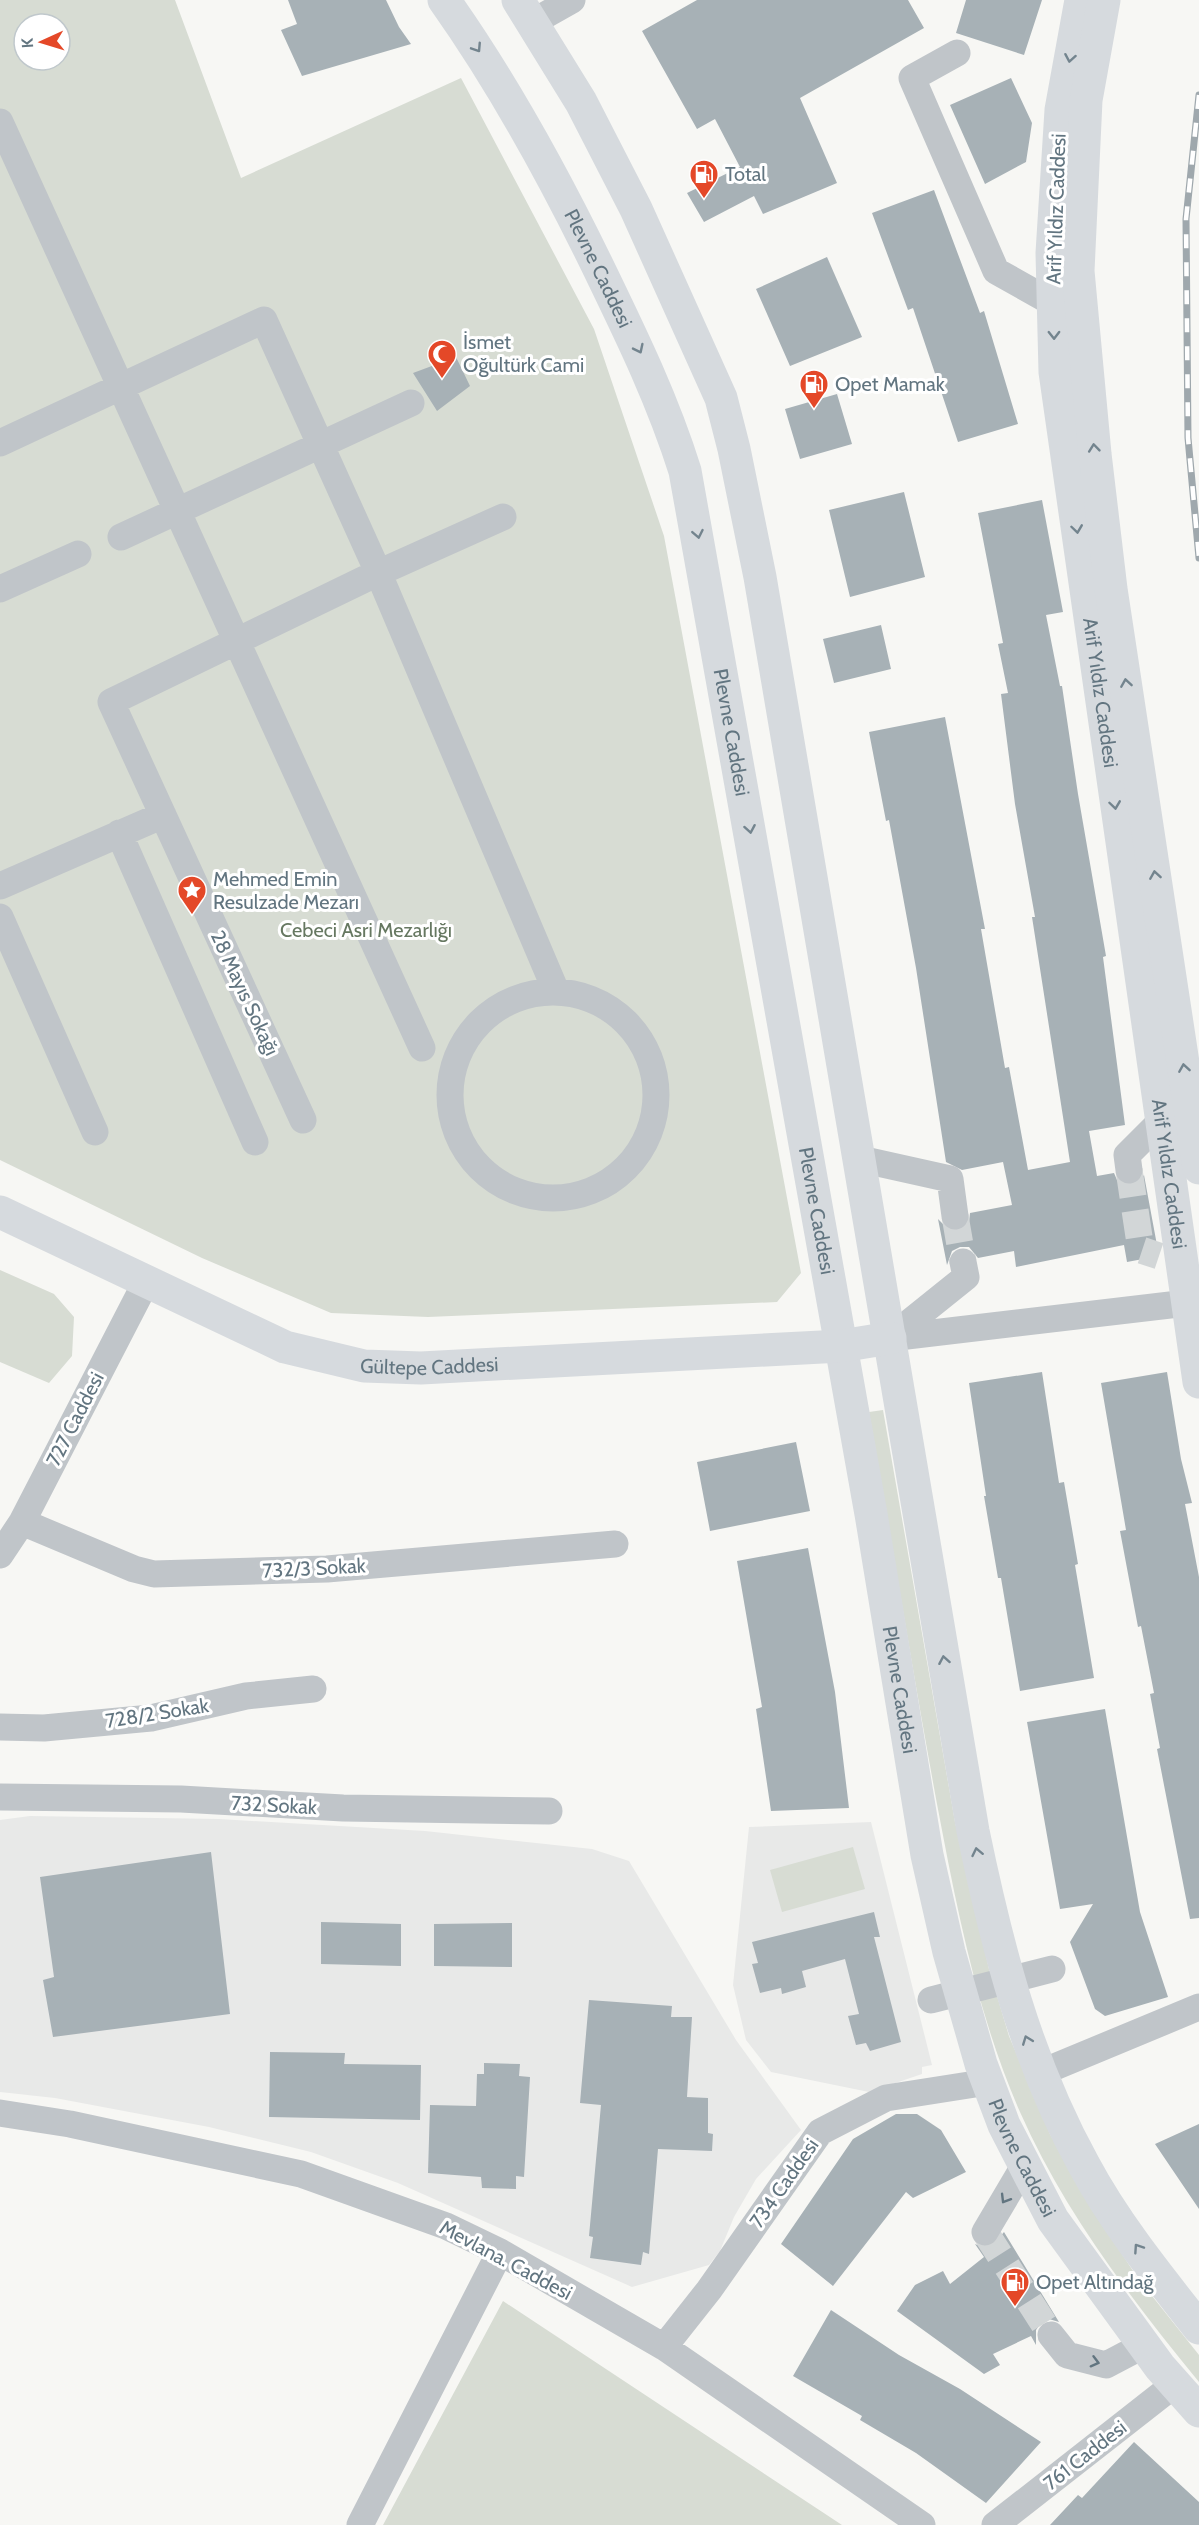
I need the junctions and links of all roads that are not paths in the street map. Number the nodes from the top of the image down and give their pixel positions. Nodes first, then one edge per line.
1 (444, 0) edge
2 (572, 0) edge
3 (1081, 0) edge
4 (1104, 0) edge
5 (525, 11) edge
6 (957, 53) dead end
7 (0, 122) edge
8 (1067, 305) junction
9 (120, 385) junction
10 (411, 403) dead end
11 (0, 443) edge
12 (320, 444) junction
13 (177, 509) junction
14 (503, 517) dead end
15 (121, 537) dead end
16 (78, 554) dead end
17 (378, 572) junction
18 (0, 589) edge
19 (238, 642) junction
20 (163, 815) junction
21 (119, 833) junction
22 (0, 886) edge
23 (0, 917) edge
24 (556, 991) junction
25 (423, 1048) dead end
26 (303, 1120) dead end
27 (1160, 1122) junction
28 (95, 1132) dead end
29 (255, 1142) dead end
30 (860, 1160) junction
31 (1199, 1167) edge
32 (1129, 1170) tunnel mouth
33 (0, 1212) edge
34 (955, 1216) tunnel mouth
35 (963, 1262) tunnel mouth
36 (147, 1280) junction
37 (1187, 1303) junction
38 (890, 1338) junction
39 (841, 1346) junction
40 (1199, 1382) edge
41 (22, 1522) junction
42 (615, 1544) dead end
43 (0, 1555) edge
44 (313, 1689) dead end
45 (0, 1726) edge
46 (0, 1797) edge
47 (549, 1811) dead end
48 (1052, 1969) dead end
49 (931, 2000) dead end
50 (1199, 2007) edge
51 (1040, 2073) junction
52 (988, 2082) junction
53 (0, 2113) edge
54 (1024, 2166) junction
55 (985, 2232) dead end
56 (500, 2252) junction
57 (1199, 2328) edge
58 (1051, 2335) tunnel mouth
59 (1144, 2345) junction
60 (664, 2347) junction
61 (1175, 2384) junction
62 (1199, 2411) edge
63 (360, 2525) edge
64 (922, 2525) edge
65 (994, 2525) edge

1 -> 39 main road, Plevne Caddesi
2 - 5 street
3 -> 8 main road, Arif Yıldız Caddesi
4 - 8 main road, Arif Yıldız Caddesi
5 - 30 main road
6 - 8 street
7 - 9 street
8 -> 27 main road, Arif Yıldız Caddesi
31 -> 8 main road, Arif Yıldız Caddesi
9 - 11 street
9 - 12 street
9 - 13 street
10 - 12 street
12 - 13 street
12 - 17 street
13 - 15 street
13 - 19 street
14 - 17 street
16 - 18 street
17 - 19 street
17 - 24 street
19 - 20 street, 28 Mayıs Sokağı
19 - 25 street
20 - 21 street
20 - 26 street, 28 Mayıs Sokağı
21 - 22 street
21 - 29 street
23 - 28 street
24 - 24 street
27 - 32 street
27 - 37 main road, Arif Yıldız Caddesi
30 - 34 street
30 - 38 main road
33 - 36 main road, Gültepe Caddesi
35 - 38 street
36 - 39 main road, Gültepe Caddesi
36 - 41 street, 727 Caddesi
37 - 38 street
37 - 40 main road, Arif Yıldız Caddesi
38 - 39 main road, Gültepe Caddesi
51 -> 38 main road
39 - 52 main road, Plevne Caddesi
41 - 42 street, 732/3 Sokak
41 - 43 street, 727 Caddesi
44 - 45 street, 728/2 Sokak
46 - 47 street, 732 Sokak
48 - 49 street
50 - 51 street
57 -> 51 main road
52 - 54 main road, Plevne Caddesi
52 - 60 street, 734 Caddesi
53 - 56 street, Mevlana. Caddesi
54 -> 55 street
54 - 59 main road, Plevne Caddesi
56 - 60 street, Mevlana. Caddesi
56 - 63 street
58 -> 59 street
59 - 61 main road, Plevne Caddesi
60 - 64 street, Mevlana. Caddesi
61 - 62 main road, Plevne Caddesi
61 - 65 street, 761 Caddesi

